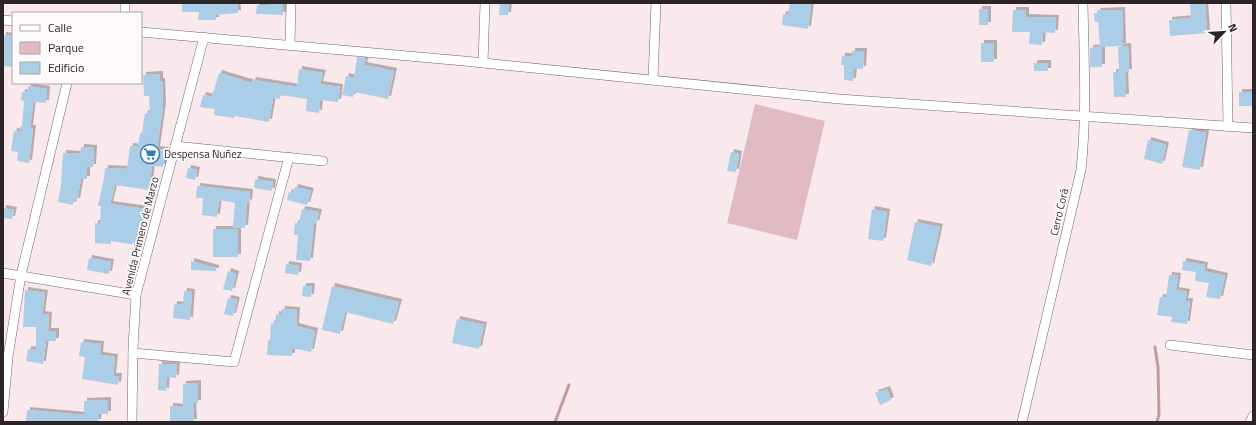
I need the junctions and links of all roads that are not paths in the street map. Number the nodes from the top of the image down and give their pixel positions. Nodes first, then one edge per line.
1 (291, 3) edge
2 (485, 3) edge
3 (656, 3) edge
4 (1083, 3) edge
5 (1226, 3) edge
6 (142, 32) edge
7 (204, 37) junction
8 (290, 45) junction
9 (483, 63) junction
10 (653, 80) junction
11 (67, 84) edge
12 (1085, 117) junction
13 (1228, 127) junction
14 (1253, 128) edge
15 (175, 146) junction
16 (289, 157) junction
17 (323, 160) dead end
18 (3, 273) edge
19 (21, 276) junction
20 (136, 295) junction
21 (1170, 345) dead end
22 (133, 353) junction
23 (1253, 355) edge
24 (3, 412) edge
25 (1253, 416) edge
26 (132, 422) edge
27 (1022, 422) edge
28 (1250, 422) edge

1 - 8 street
2 - 9 street
3 - 10 street
4 - 12 street, Cerro Corá
5 - 13 street
6 - 7 street
7 - 8 street
7 - 15 street, Avenida Primero de Marzo
8 - 9 street
9 - 10 street
10 - 12 street
11 - 19 street
12 - 13 street
12 - 27 street, Cerro Corá
13 - 14 street
15 - 16 street
15 - 20 street, Avenida Primero de Marzo
16 - 17 street
16 - 22 street
18 - 19 street
19 - 20 street
19 - 24 street
20 - 22 street, Avenida Primero de Marzo
21 - 23 street
22 - 26 street, Avenida Primero de Marzo
25 - 28 street

